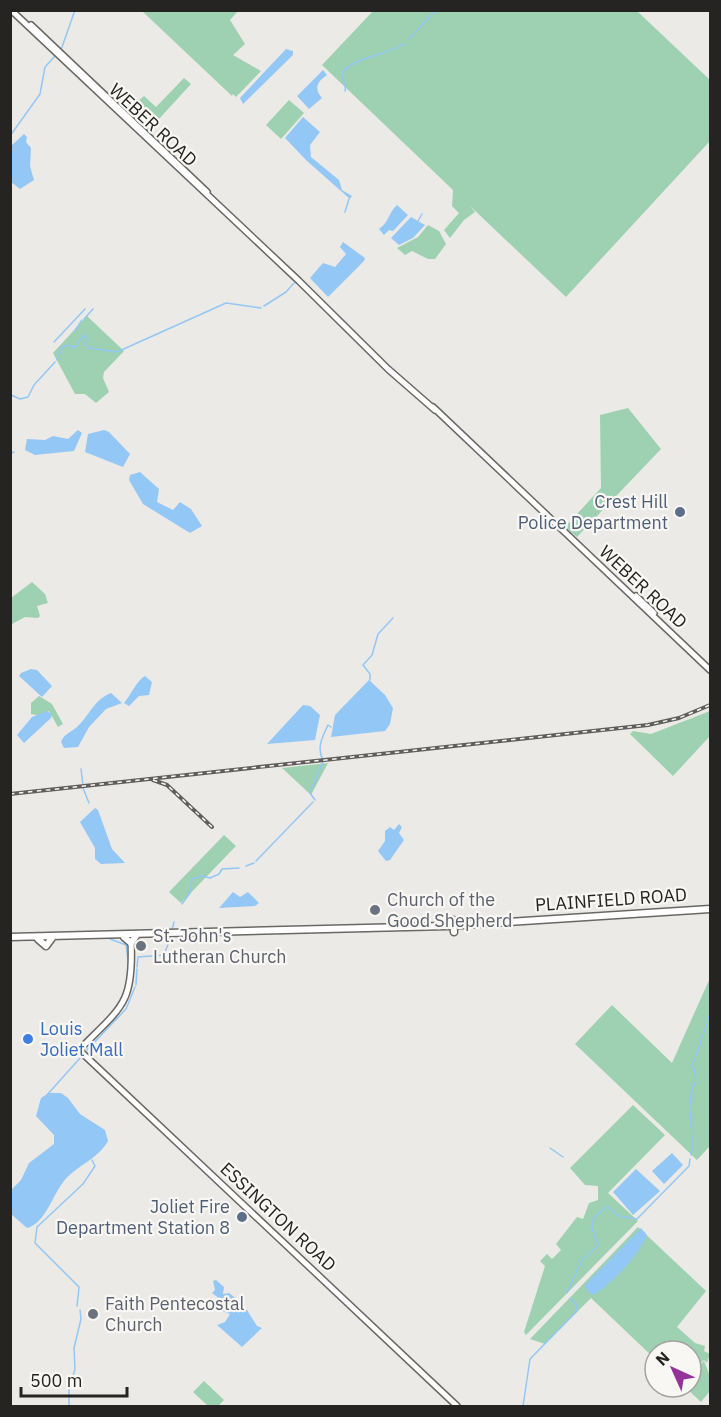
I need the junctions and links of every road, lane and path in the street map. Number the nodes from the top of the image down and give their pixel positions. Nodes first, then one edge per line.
1 (11, 10) edge
2 (16, 10) edge
3 (276, 260) junction
4 (711, 668) edge
5 (711, 909) edge
6 (10, 938) edge
7 (130, 938) junction
8 (457, 1407) edge

1 - 3 main road, WEBER ROAD
2 - 3 main road, WEBER ROAD
3 - 4 main road, WEBER ROAD
5 - 7 main road, PLAINFIELD ROAD
6 - 7 main road, PLAINFIELD ROAD
6 - 7 main road, PLAINFIELD ROAD
7 - 8 main road, ESSINGTON ROAD

